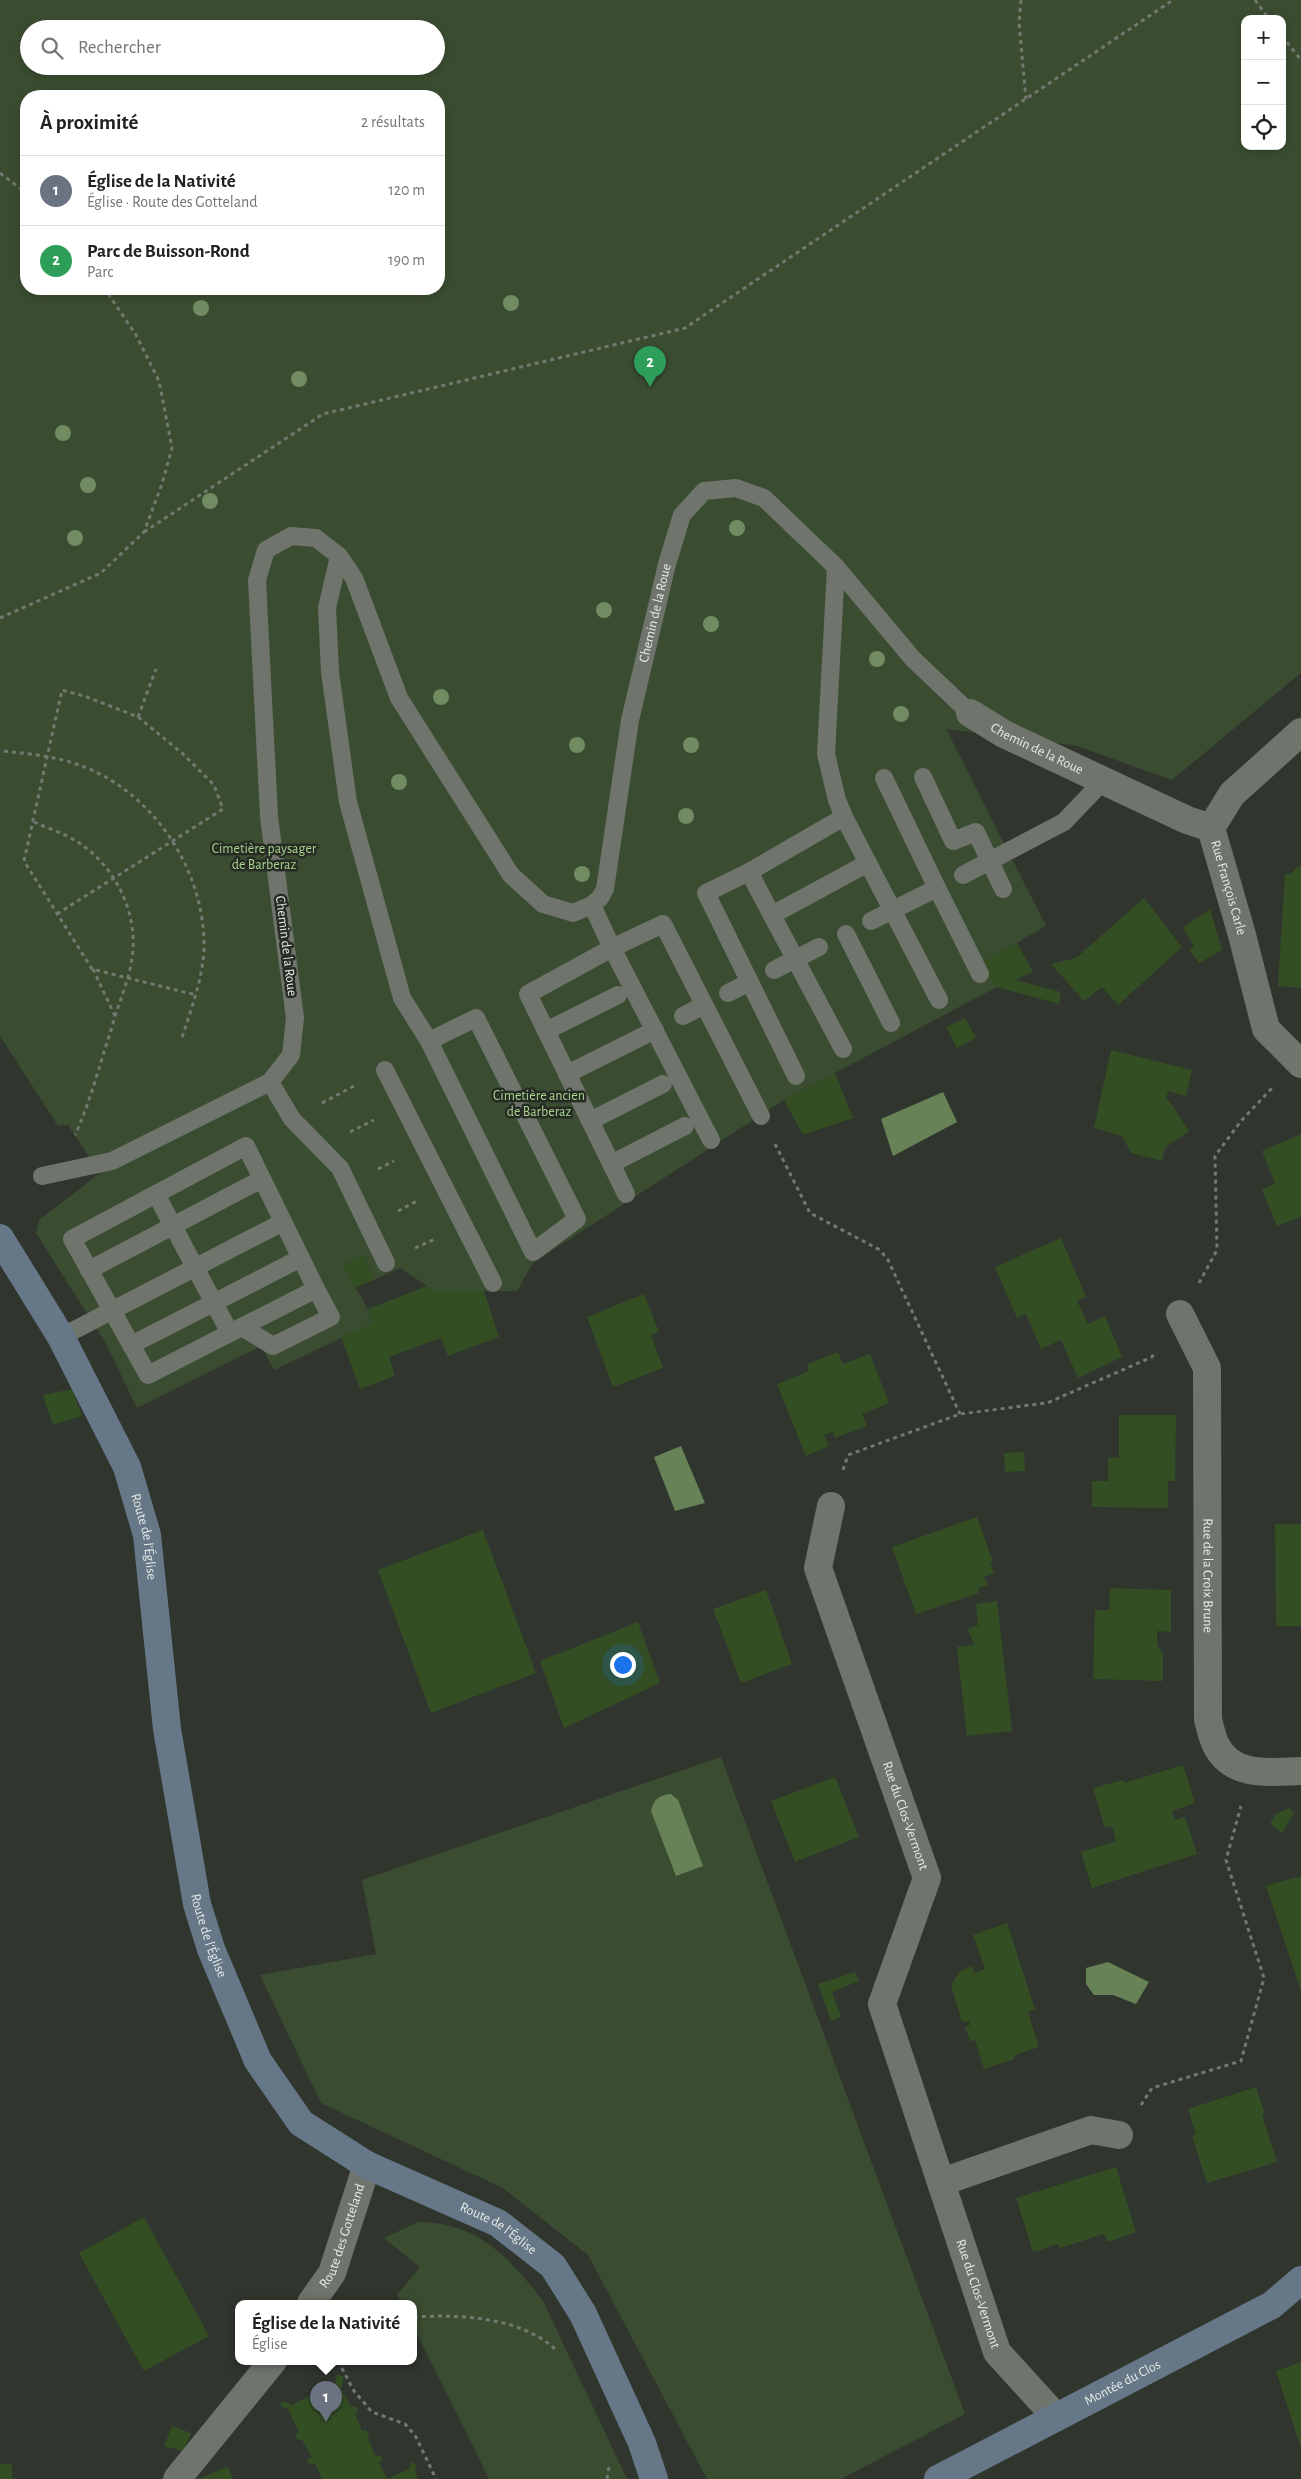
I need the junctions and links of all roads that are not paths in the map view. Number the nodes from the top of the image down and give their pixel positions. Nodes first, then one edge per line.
1 (339, 556) junction
2 (836, 567) junction
3 (970, 713) joint
4 (1301, 732) edge
5 (923, 777) dead end
6 (884, 778) dead end
7 (1104, 780) junction
8 (844, 818) junction
9 (1211, 828) junction
10 (990, 861) junction
11 (868, 863) junction
12 (749, 872) junction
13 (962, 875) dead end
14 (937, 888) junction
15 (1003, 889) dead end
16 (592, 905) junction
17 (893, 910) junction
18 (772, 915) junction
19 (871, 921) dead end
20 (846, 934) dead end
21 (819, 947) dead end
22 (612, 948) junction
23 (795, 959) junction
24 (774, 970) dead end
25 (980, 974) dead end
26 (750, 982) junction
27 (728, 993) dead end
28 (618, 995) dead end
29 (939, 1000) dead end
30 (704, 1005) junction
31 (683, 1016) dead end
32 (891, 1023) dead end
33 (655, 1030) junction
34 (546, 1031) junction
35 (426, 1036) junction
36 (843, 1049) dead end
37 (1299, 1062) edge
38 (385, 1070) road end
39 (567, 1074) junction
40 (796, 1076) dead end
41 (270, 1082) junction
42 (664, 1084) dead end
43 (761, 1116) road end
44 (590, 1121) junction
45 (685, 1126) dead end
46 (711, 1140) dead end
47 (611, 1164) junction
48 (42, 1176) road end
49 (262, 1179) junction
50 (156, 1194) junction
51 (626, 1194) dead end
52 (283, 1222) junction
53 (174, 1225) junction
54 (3, 1249) edge
55 (301, 1258) junction
56 (386, 1262) dead end
57 (195, 1266) junction
58 (89, 1270) junction
59 (492, 1283) dead end
60 (316, 1289) junction
61 (214, 1303) junction
62 (111, 1309) junction
63 (1180, 1314) road end
64 (236, 1330) junction
65 (61, 1337) junction
66 (131, 1345) junction
67 (831, 1506) road end
68 (1301, 1771) edge
69 (1119, 2135) road end
70 (367, 2164) junction
71 (942, 2182) junction
72 (1301, 2280) edge
73 (313, 2300) edge
74 (270, 2365) edge
75 (1056, 2417) junction
76 (177, 2479) edge
77 (654, 2479) edge
78 (938, 2479) edge

1 - 16 lane, Chemin de la Roue
1 - 35 lane
1 - 41 lane, Chemin de la Roue
2 - 3 lane, Chemin de la Roue
2 - 8 lane
2 - 16 lane, Chemin de la Roue
3 - 7 street, Chemin de la Roue
4 - 9 street, Rue François Carle
5 - 10 lane
6 - 14 lane
7 - 9 street, Chemin de la Roue
7 - 10 lane
8 - 11 lane
8 - 12 lane
9 - 37 street, Rue François Carle
10 - 13 lane
10 - 15 lane
11 - 17 lane
11 - 18 lane
12 - 18 lane
12 - 26 lane
14 - 17 lane
14 - 25 lane
16 - 22 lane
17 - 19 lane
17 - 29 lane
18 - 23 lane
20 - 32 lane
21 - 23 lane
22 - 30 lane
22 - 33 lane
22 - 34 lane
23 - 24 lane
23 - 36 lane
26 - 27 lane
26 - 40 lane
28 - 34 lane
30 - 31 lane
30 - 43 lane
33 - 39 lane
33 - 46 lane
34 - 39 lane
35 - 35 lane
38 - 59 lane
39 - 44 lane
41 - 48 lane, Chemin de la Roue
41 - 56 lane
42 - 44 lane
44 - 47 lane
45 - 47 lane
47 - 51 lane
49 - 50 lane
49 - 52 lane
49 - 53 lane
50 - 53 lane
50 - 58 lane
52 - 55 lane
52 - 57 lane
53 - 57 lane
53 - 58 lane
54 - 65 street, Route de l'Église
55 - 60 lane
55 - 61 lane
57 - 61 lane
57 - 62 lane
58 - 62 lane
60 - 64 lane
60 - 64 lane
61 - 64 lane
61 - 66 lane
62 - 65 lane
62 - 66 lane
63 - 68 street, Rue de la Croix Brune
64 - 66 lane
65 - 70 street, Route de l'Église
67 - 71 street, Rue du Clos-Vermont
69 - 71 street
70 - 73 street, Route des Gotteland
70 - 77 street, Route de l'Église
71 - 75 street, Rue du Clos-Vermont
72 - 75 street, Montée du Clos
74 - 76 street
75 - 78 street, Montée du Clos

